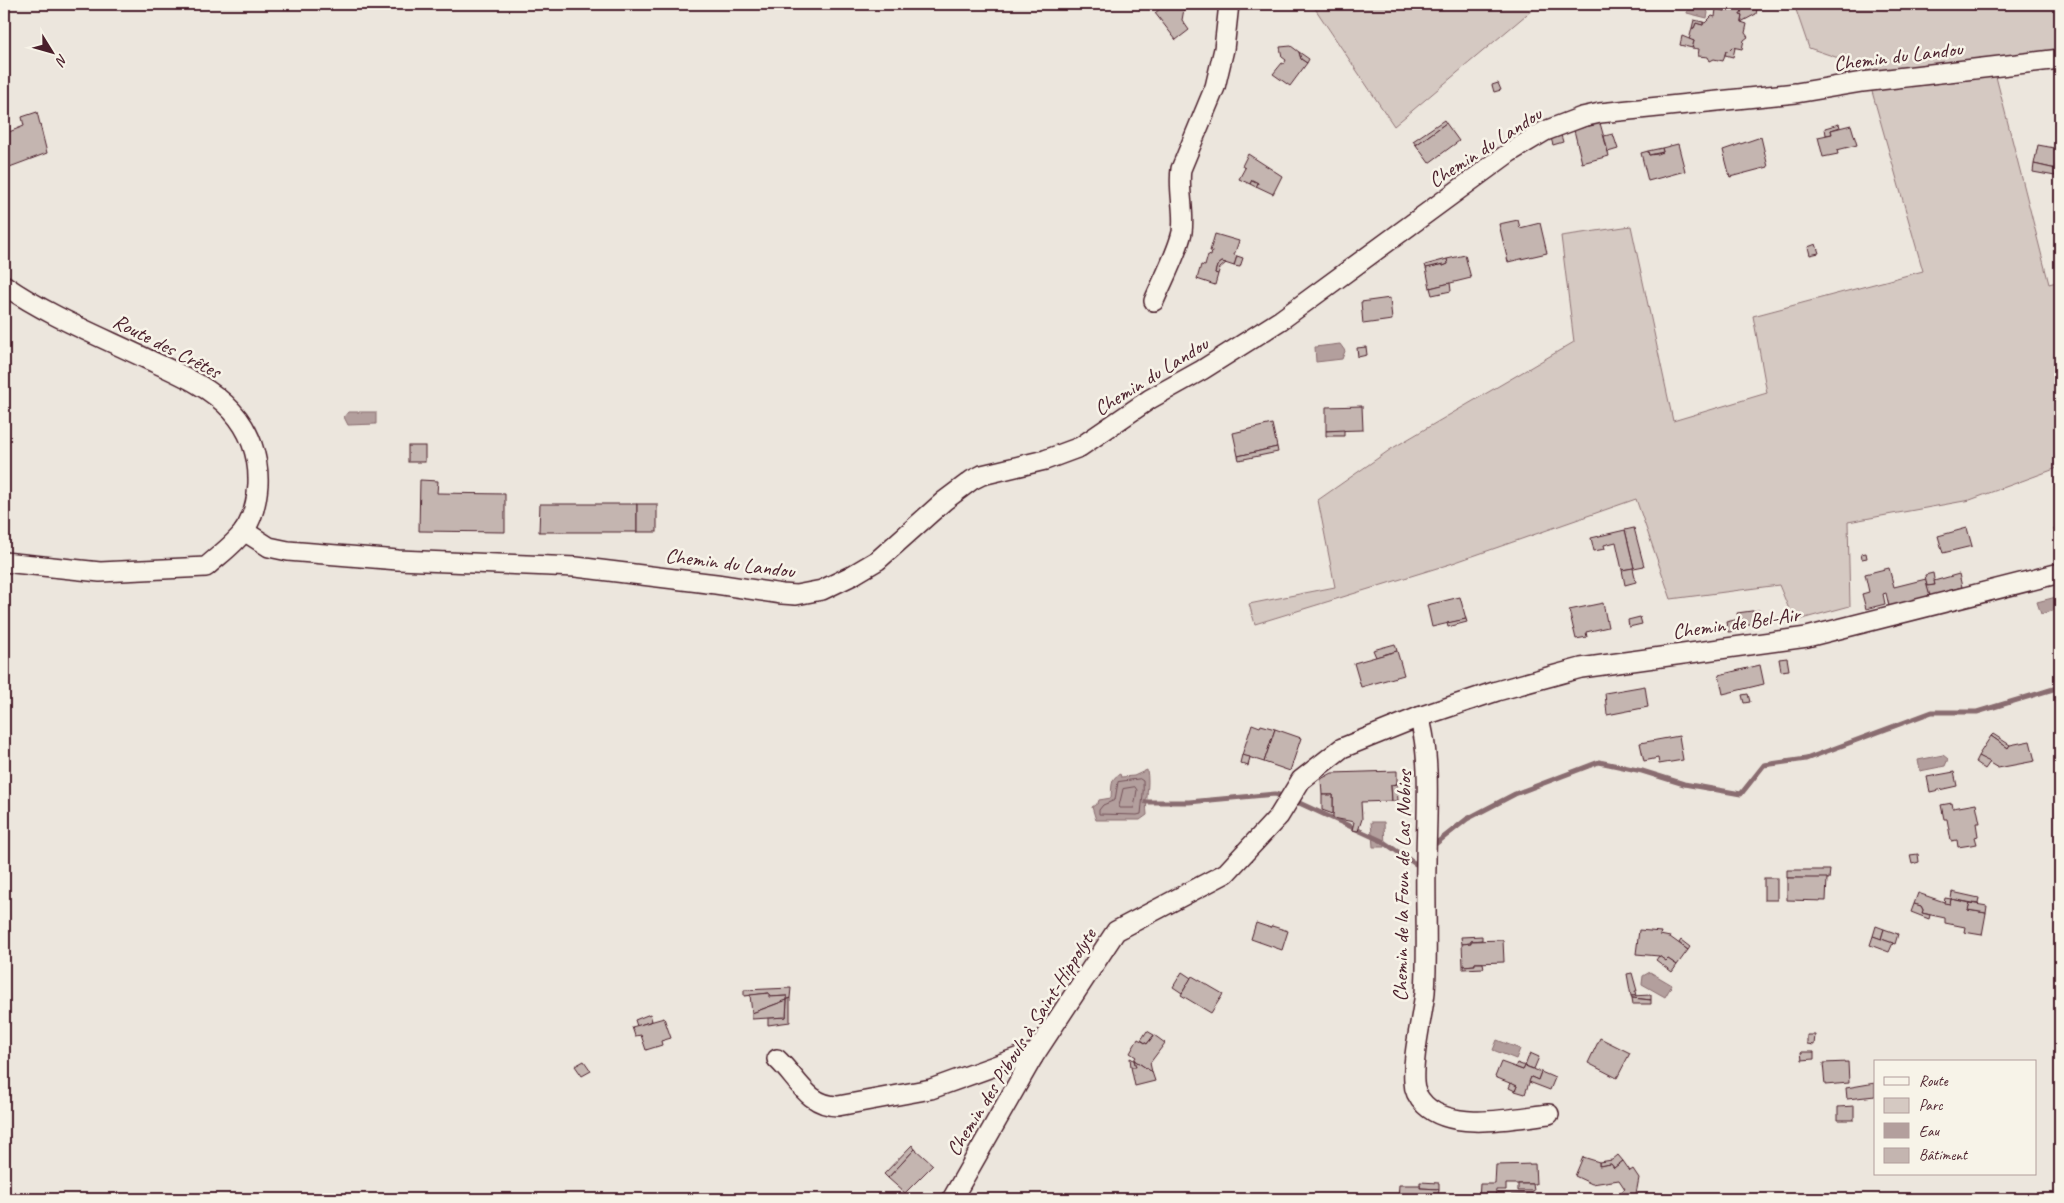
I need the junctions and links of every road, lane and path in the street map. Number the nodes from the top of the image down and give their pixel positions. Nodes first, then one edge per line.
1 (1233, 5) edge
2 (2060, 59) edge
3 (4, 284) edge
4 (1154, 301) dead end
5 (244, 531) junction
6 (4, 562) edge
7 (2060, 573) edge
8 (1419, 717) junction
9 (1342, 748) joint
10 (1033, 1057) junction
11 (777, 1059) dead end
12 (1549, 1114) dead end
13 (952, 1199) edge

1 - 4 street
2 - 5 street, Chemin du Landou
3 - 5 street, Route des Crêtes
5 - 6 street, Route des Crêtes
7 - 8 street, Chemin de Bel-Air
8 - 9 street, Chemin de Bel-Air
8 - 12 street, Chemin de la Foun de Las Nobios
9 - 10 street, Chemin des Pibouls à Saint-Hippolyte
10 - 11 street
10 - 13 street, Chemin des Pibouls à Saint-Hippolyte

